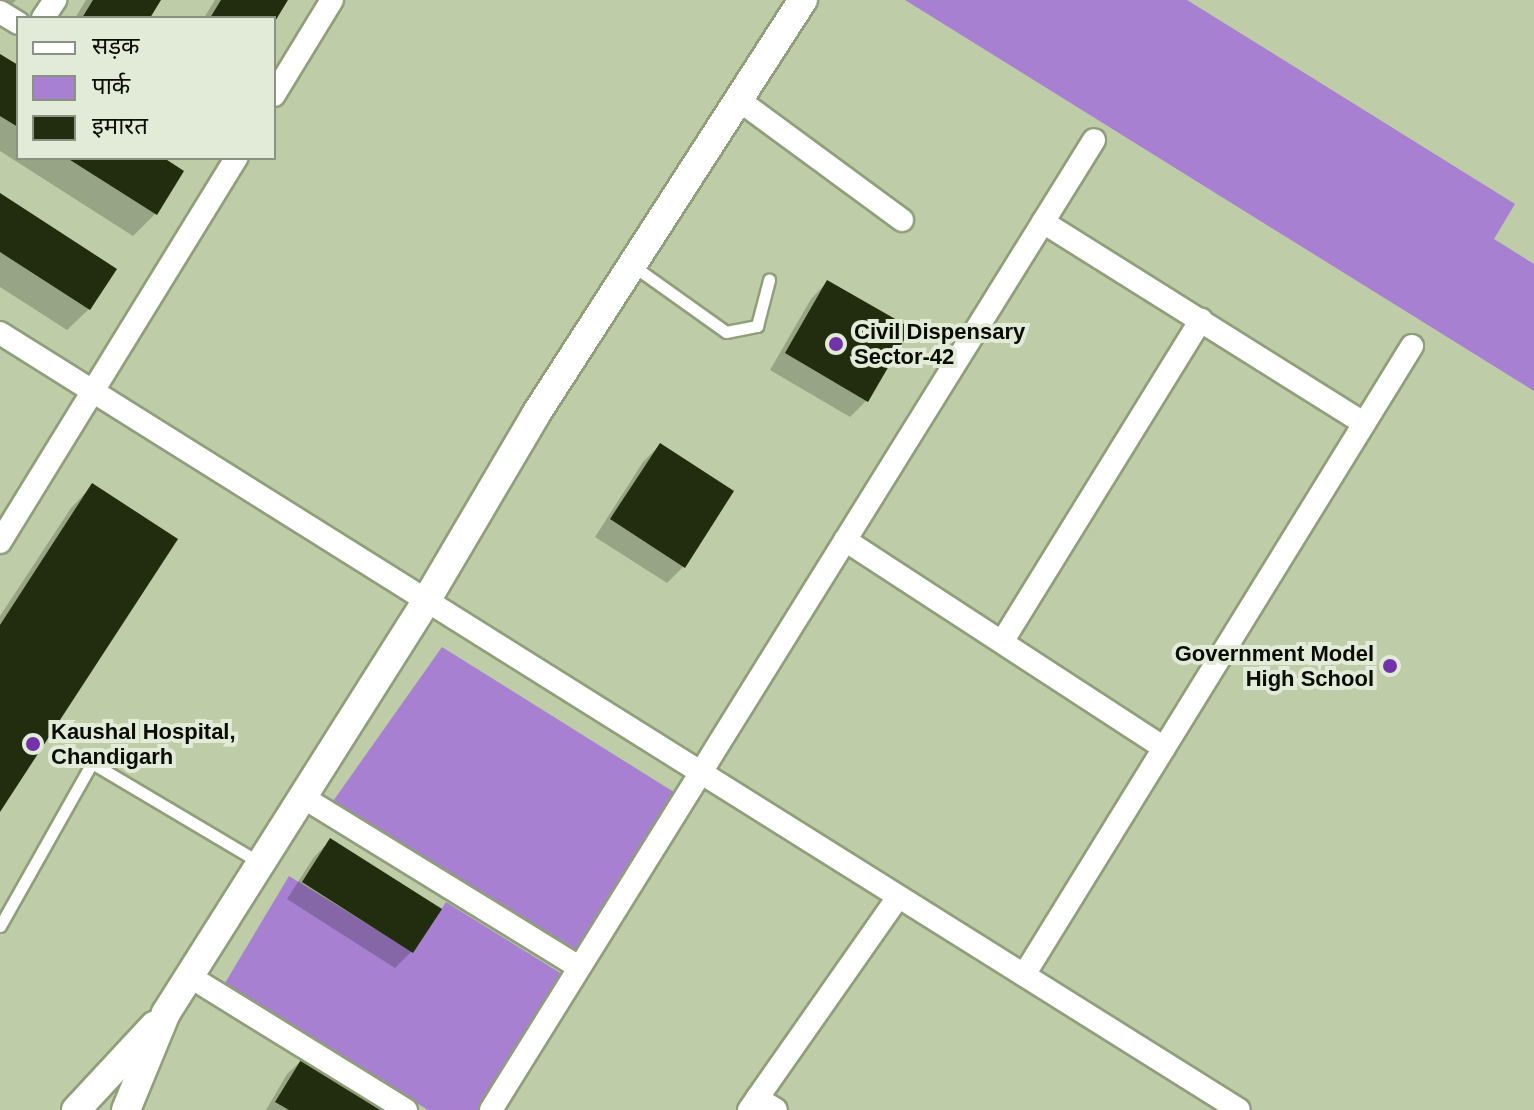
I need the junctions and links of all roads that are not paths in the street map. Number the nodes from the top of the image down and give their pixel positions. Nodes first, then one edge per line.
1 (332, 0) edge
2 (803, 0) edge
3 (276, 92) edge
4 (740, 101) junction
5 (1094, 140) dead end
6 (235, 160) edge
7 (902, 220) dead end
8 (1043, 222) junction
9 (631, 265) junction
10 (769, 280) dead end
11 (1201, 320) junction
12 (0, 333) edge
13 (1412, 346) dead end
14 (95, 391) junction
15 (1364, 423) junction
16 (845, 540) junction
17 (0, 542) edge
18 (426, 601) junction
19 (1002, 642) junction
20 (1164, 748) junction
21 (701, 773) junction
22 (301, 796) junction
23 (259, 862) junction
24 (898, 897) junction
25 (0, 926) edge
26 (577, 966) junction
27 (1024, 975) junction
28 (189, 976) junction
29 (166, 1013) junction
30 (760, 1106) edge
31 (76, 1110) edge
32 (126, 1110) edge
33 (406, 1110) edge
34 (491, 1110) edge
35 (1239, 1110) edge

1 - 3 street
2 - 4 street
4 - 7 street
4 - 9 street
5 - 8 street
6 - 14 street
8 - 11 street
8 - 16 street
9 - 10 lane
9 - 18 street
11 - 15 street
11 - 19 street
12 - 14 street
13 - 15 street
14 - 17 street
14 - 18 street
15 - 20 street
16 - 19 street
16 - 21 street
18 - 21 street
18 - 22 street
19 - 20 street
20 - 27 street
21 - 24 street
21 - 26 street
22 - 23 street
22 - 26 street
23 - 25 lane
23 - 28 street
24 - 27 street
24 - 30 street
26 - 34 street
27 - 35 street
28 - 29 street
28 - 33 street
29 - 31 street
29 - 32 street

